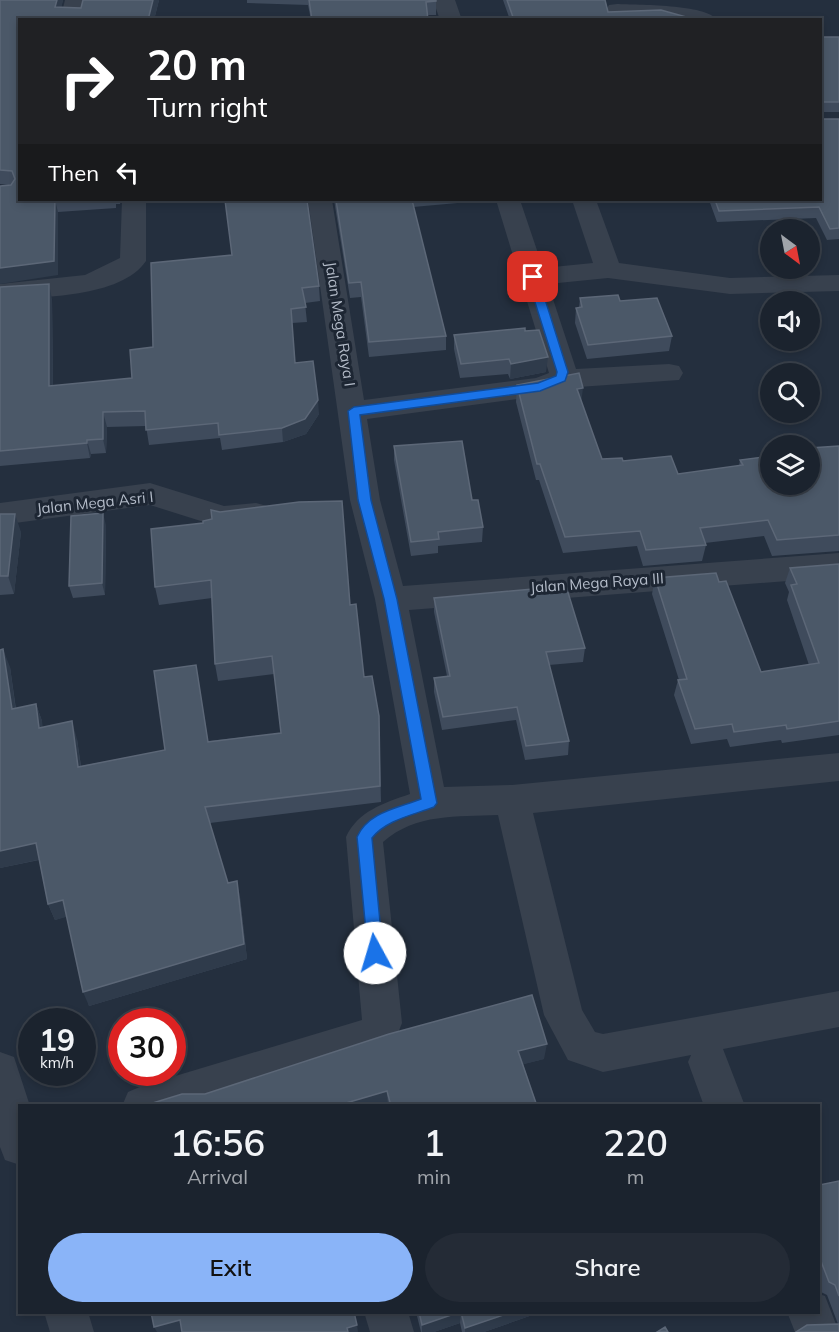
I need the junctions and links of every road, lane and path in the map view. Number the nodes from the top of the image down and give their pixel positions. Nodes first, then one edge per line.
1 (76, 0) edge
2 (444, 0) edge
3 (622, 0) edge
4 (642, 0) edge
5 (71, 18) edge
6 (450, 18) edge
7 (618, 18) edge
8 (702, 18) edge
9 (134, 201) edge
10 (320, 201) edge
11 (508, 201) edge
12 (584, 201) edge
13 (608, 270) junction
14 (533, 277) junction
15 (839, 283) edge
16 (0, 292) edge
17 (669, 373) dead end
18 (561, 379) junction
19 (354, 411) junction
20 (287, 510) edge
21 (0, 514) edge
22 (839, 565) edge
23 (390, 599) junction
24 (839, 767) edge
25 (512, 800) junction
26 (429, 803) junction
27 (839, 1010) edge
28 (708, 1062) dead end
29 (0, 1071) edge
30 (149, 1104) edge
31 (725, 1104) edge
32 (18, 1139) edge
33 (18, 1144) edge
34 (0, 1153) edge
35 (67, 1314) edge
36 (387, 1314) edge
37 (810, 1314) edge
38 (72, 1332) edge
39 (392, 1332) edge
40 (817, 1332) edge

1 - 5 street
2 - 6 street
3 - 4 street
7 - 8 street
9 - 16 street
10 - 19 street, Jalan Mega Raya I
11 - 14 street
12 - 13 street
13 - 14 street
13 - 15 street
14 - 18 street
17 - 18 street
18 - 19 street
19 - 23 street, Jalan Mega Raya I
20 - 21 street, Jalan Mega Asri I
22 - 23 street, Jalan Mega Raya III
23 - 26 street, Jalan Mega Raya I
24 - 25 street
25 - 26 street
25 - 27 street
26 - 30 street
28 - 31 street
29 - 32 street
33 - 34 street
35 - 38 street
36 - 39 street
37 - 40 street

